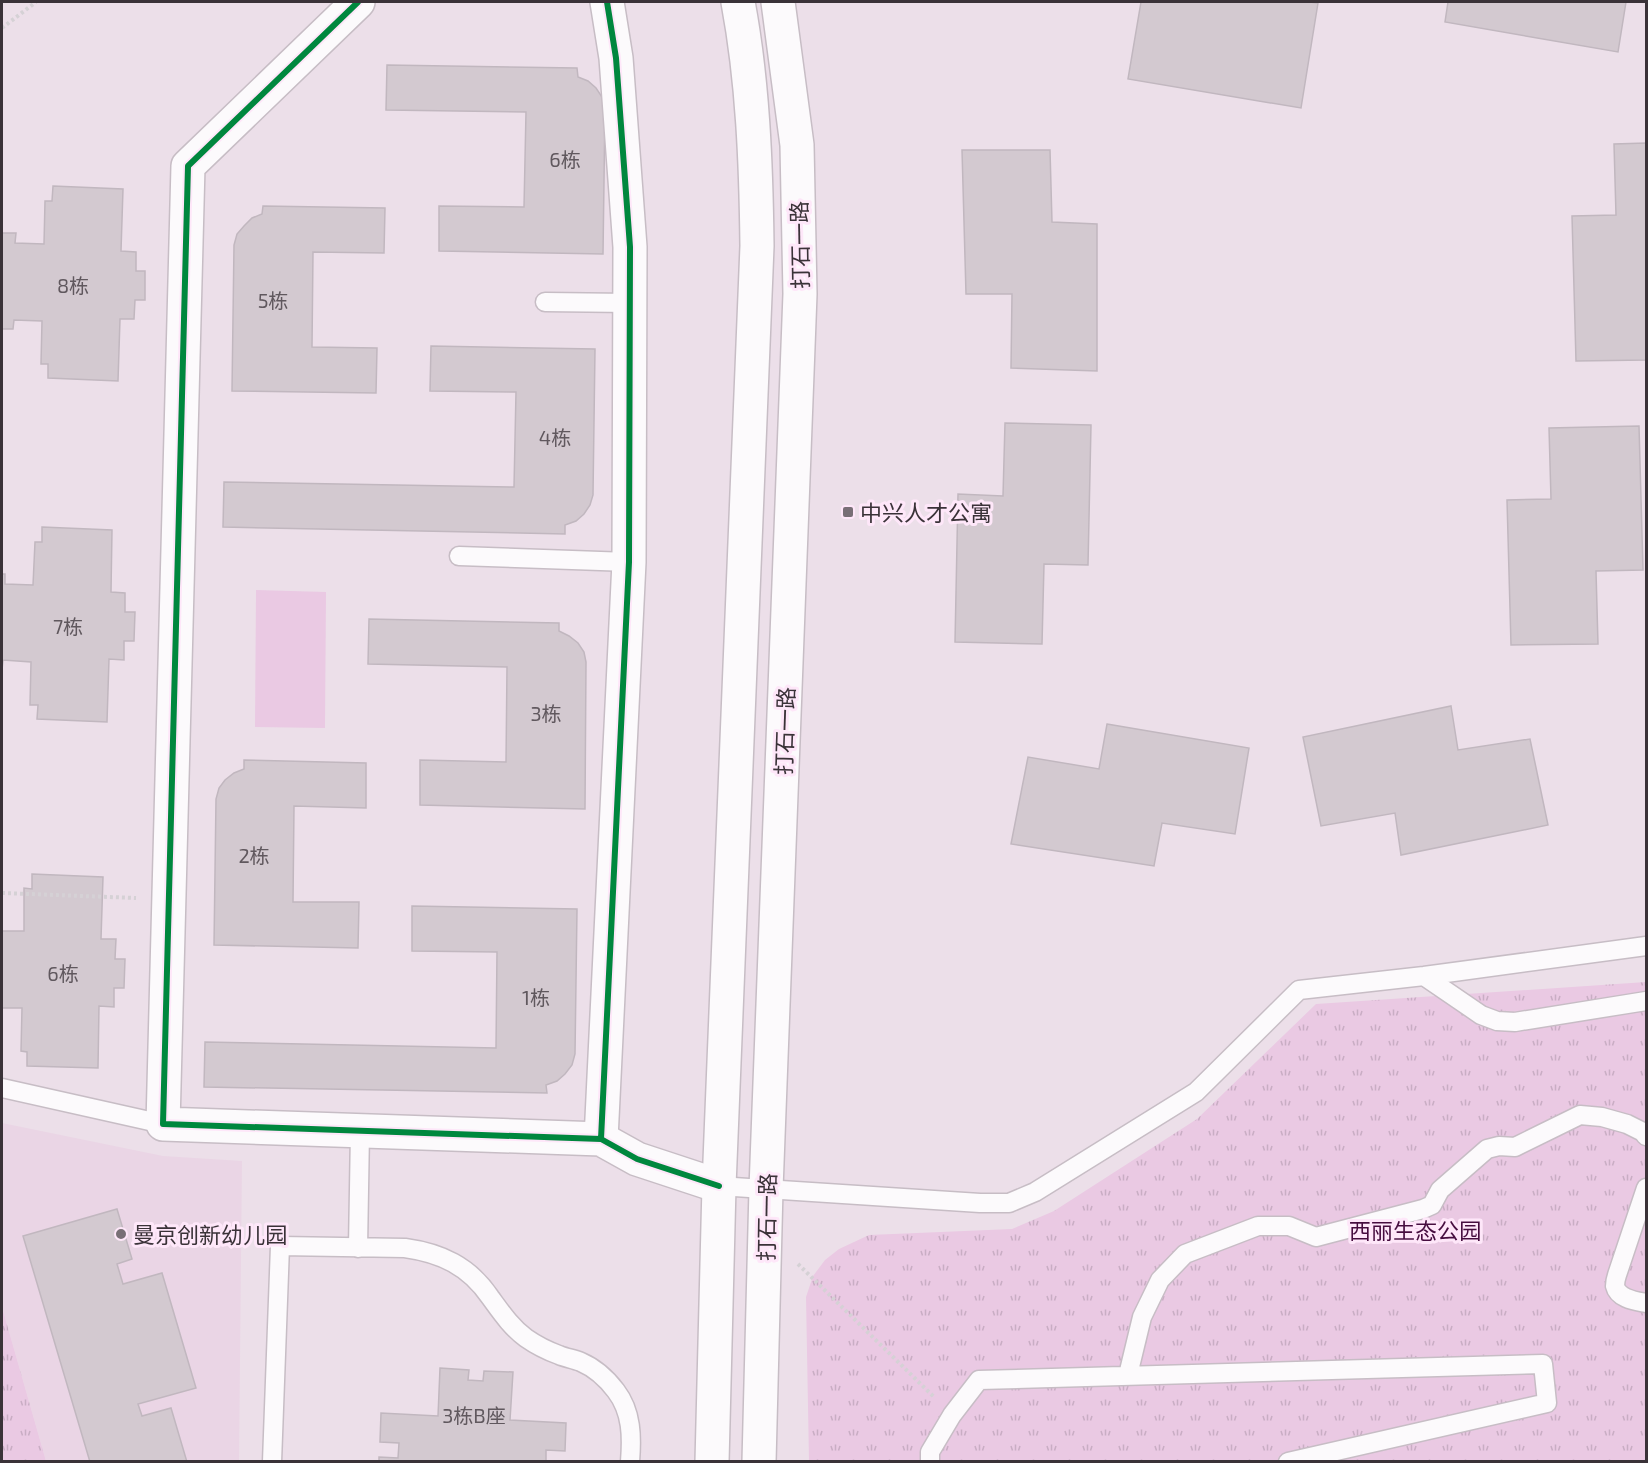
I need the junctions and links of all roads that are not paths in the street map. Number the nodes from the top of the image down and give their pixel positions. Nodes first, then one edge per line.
1 (358, 2) edge
2 (607, 2) edge
3 (738, 2) edge
4 (778, 2) edge
5 (545, 302) dead end
6 (630, 303) junction
7 (459, 556) dead end
8 (628, 562) junction
9 (1647, 946) edge
10 (1424, 976) junction
11 (1647, 1001) edge
12 (2, 1088) edge
13 (163, 1124) junction
14 (360, 1131) junction
15 (1647, 1136) edge
16 (601, 1139) junction
17 (719, 1186) junction
18 (1647, 1188) edge
19 (766, 1190) junction
20 (358, 1248) junction
21 (1647, 1303) edge
22 (1128, 1374) junction
23 (272, 1461) edge
24 (630, 1461) edge
25 (712, 1461) edge
26 (759, 1461) edge
27 (930, 1461) edge
28 (1288, 1461) edge

1 - 13 main road
2 - 6 main road
3 - 17 main road, 打石一路
4 - 19 main road, 打石一路
5 - 6 lane
6 - 8 main road
7 - 8 lane
8 - 16 main road
9 - 10 lane
10 - 11 lane
10 - 19 lane
12 - 13 lane
13 - 14 main road
14 - 16 main road
14 - 20 lane
15 - 22 lane
16 - 17 main road
17 - 19 lane
17 - 25 main road, 打石一路
18 - 21 lane
19 - 26 main road, 打石一路
20 - 23 lane
20 - 24 lane
22 - 27 lane
22 - 28 lane

